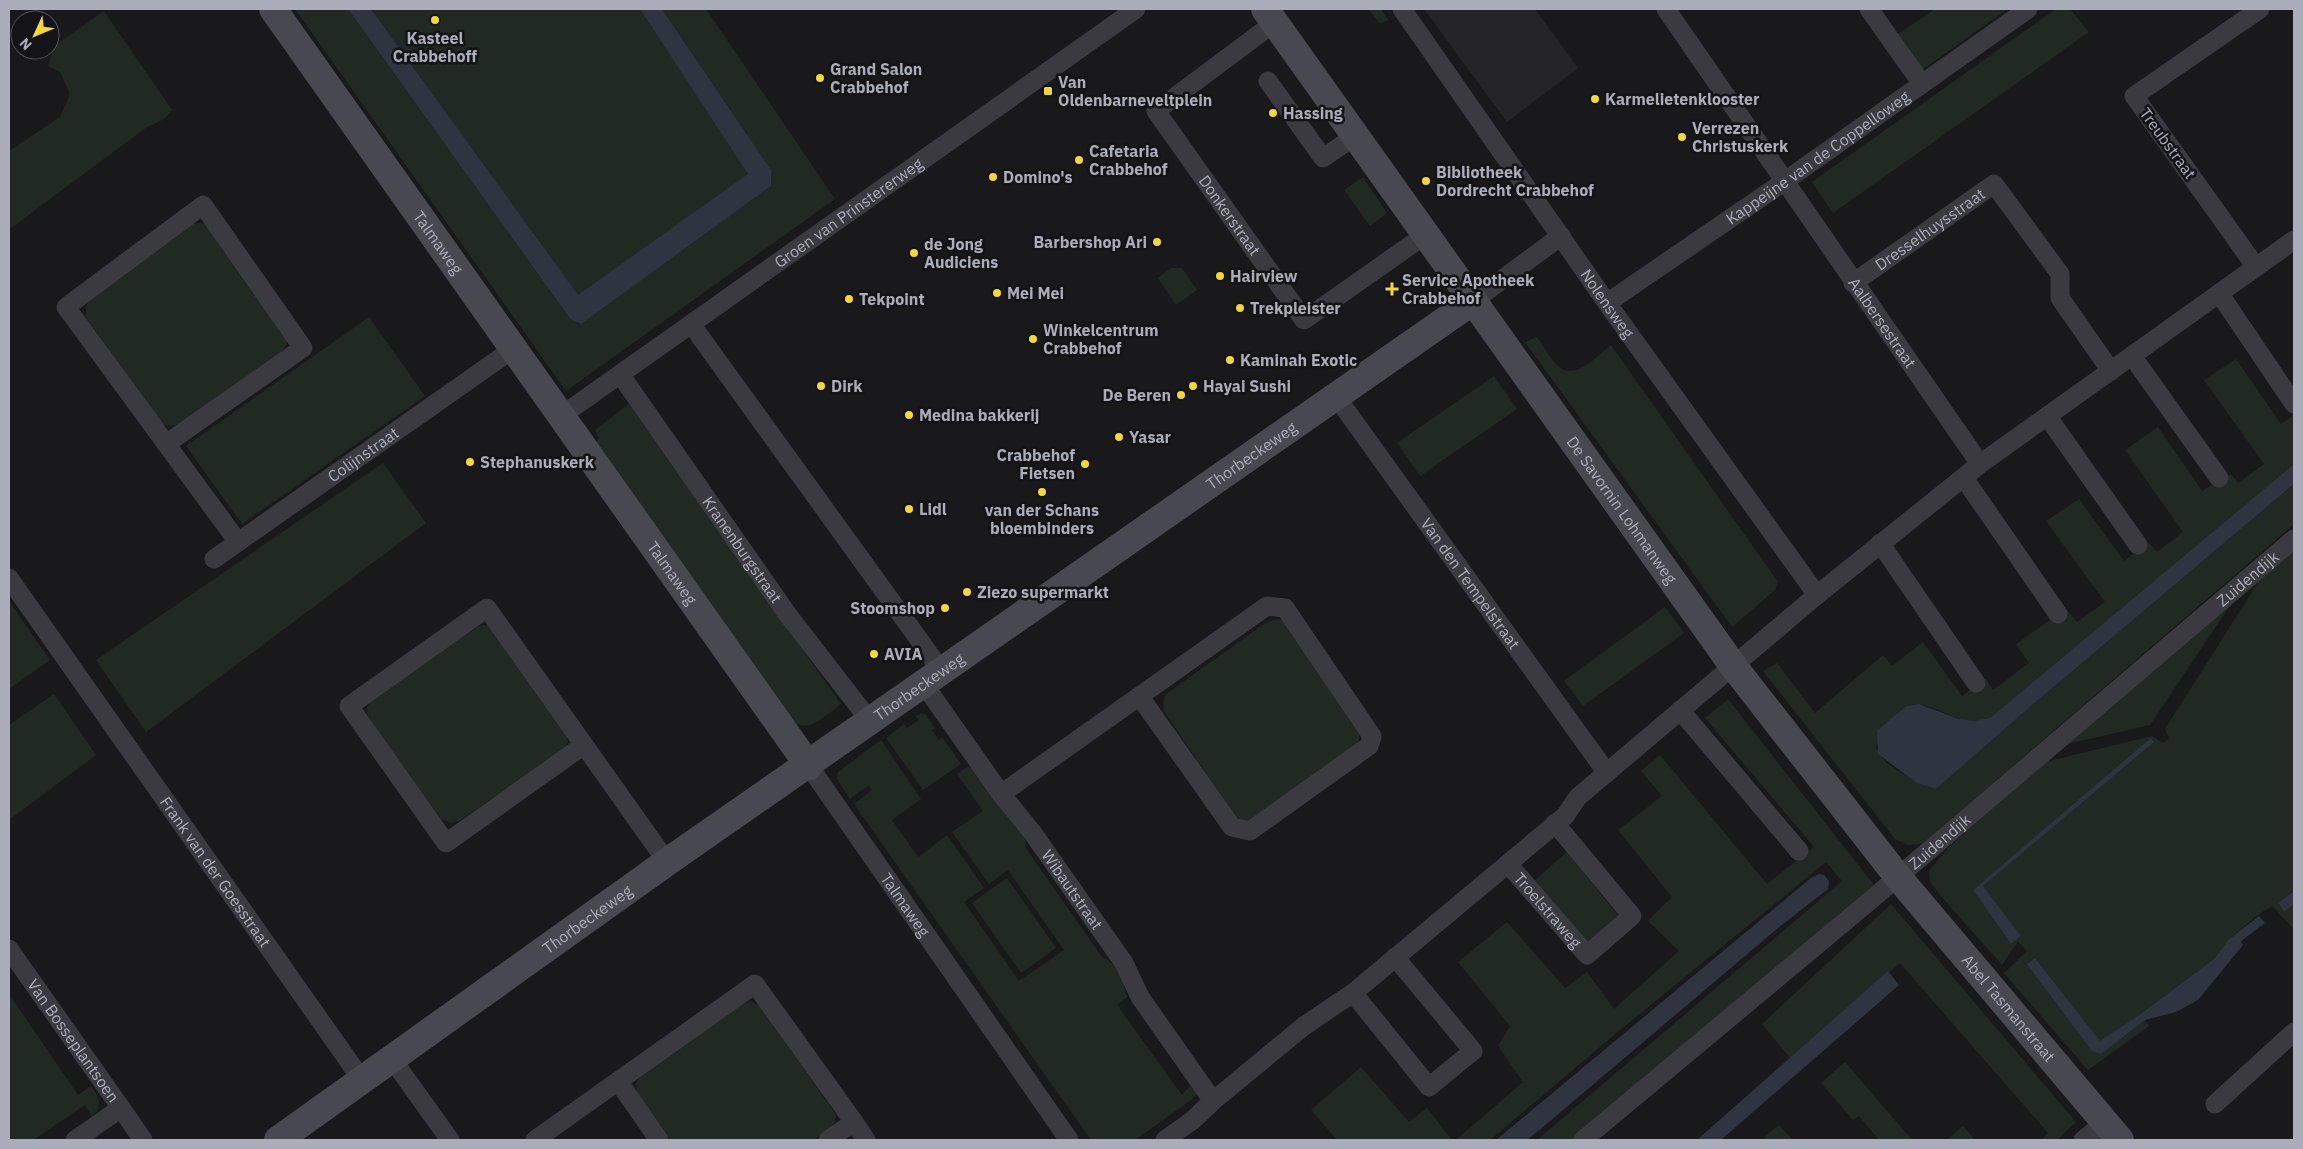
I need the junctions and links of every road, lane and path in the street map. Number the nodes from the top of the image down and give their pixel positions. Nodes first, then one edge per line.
1 (273, 9) edge
2 (1136, 9) edge
3 (1402, 9) edge
4 (1666, 9) edge
5 (1869, 9) edge
6 (2028, 9) edge
7 (2260, 9) edge
8 (1270, 16) edge
9 (1268, 81) dead end
10 (1922, 84) junction
11 (1354, 136) junction
12 (1786, 181) junction
13 (1425, 235) junction
14 (1561, 236) junction
15 (2294, 240) edge
16 (2256, 266) junction
17 (1853, 283) junction
18 (2219, 293) junction
19 (1473, 301) junction
20 (1607, 304) junction
21 (691, 324) junction
22 (513, 349) junction
23 (2132, 356) junction
24 (2111, 370) junction
25 (620, 374) junction
26 (1335, 395) junction
27 (2294, 404) edge
28 (560, 416) junction
29 (2047, 416) junction
30 (166, 444) junction
31 (1980, 464) junction
32 (1964, 478) junction
33 (2219, 478) dead end
34 (2294, 539) edge
35 (238, 542) junction
36 (1880, 543) junction
37 (2138, 545) dead end
38 (214, 559) dead end
39 (9, 578) edge
40 (1817, 595) junction
41 (2058, 614) dead end
42 (1734, 667) junction
43 (932, 677) junction
44 (1976, 683) dead end
45 (1140, 697) junction
46 (1680, 710) junction
47 (870, 721) junction
48 (584, 745) junction
49 (809, 766) junction
50 (1607, 773) junction
51 (1001, 794) junction
52 (1556, 823) junction
53 (1799, 851) dead end
54 (667, 862) junction
55 (1508, 864) junction
56 (1898, 877) junction
57 (9, 949) edge
58 (1395, 957) junction
59 (1352, 993) junction
60 (2294, 1032) edge
61 (392, 1060) junction
62 (362, 1080) junction
63 (618, 1081) junction
64 (1213, 1101) junction
65 (2215, 1104) dead end
66 (121, 1108) junction
67 (854, 1122) junction
68 (2113, 1131) edge
69 (75, 1140) edge
70 (144, 1140) edge
71 (278, 1140) edge
72 (450, 1140) edge
73 (535, 1140) edge
74 (659, 1140) edge
75 (828, 1140) edge
76 (866, 1140) edge
77 (1070, 1140) edge
78 (1165, 1140) edge
79 (1583, 1140) edge
80 (2084, 1140) edge

1 - 22 street, Talmaweg
2 - 21 street, Groen van Prinstererweg
3 - 14 street, Nolensweg
4 - 12 street, Aalbersestraat
5 - 10 street
6 - 10 street, Kappeijne van de Coppelloweg
7 - 16 street, Treubstraat
8 - 11 street, De Savornin Lohmanweg
8 - 13 street, Donkerstraat
9 - 11 street
10 - 12 street, Kappeijne van de Coppelloweg
11 - 13 street, De Savornin Lohmanweg
12 - 17 street, Aalbersestraat
12 - 20 street, Kappeijne van de Coppelloweg
13 - 19 street, De Savornin Lohmanweg
14 - 19 street, Thorbeckeweg
14 - 20 street, Nolensweg
15 - 16 street, Troelstraweg
16 - 18 street, Troelstraweg
17 - 24 street, Dresselhuysstraat
17 - 31 street, Aalbersestraat
18 - 23 street, Troelstraweg
18 - 27 street
19 - 26 street, Thorbeckeweg
19 - 42 street, De Savornin Lohmanweg
20 - 40 street, Nolensweg
21 - 25 street, Groen van Prinstererweg
21 - 43 street
22 - 28 street, Talmaweg
22 - 35 street, Colijnstraat
23 - 24 street, Troelstraweg
23 - 33 street
24 - 29 street, Troelstraweg
25 - 28 street, Groen van Prinstererweg
25 - 47 street, Kranenburgstraat
26 - 43 street, Thorbeckeweg
26 - 50 street, Van den Tempelstraat
28 - 49 street, Talmaweg
29 - 31 street, Troelstraweg
29 - 37 street
30 - 30 street
30 - 35 street
31 - 32 street, Troelstraweg
32 - 36 street, Troelstraweg
32 - 41 street
34 - 56 street, Zuidendijk
35 - 38 street, Colijnstraat
36 - 40 street, Troelstraweg
36 - 44 street
39 - 62 street, Frank van der Goesstraat
40 - 42 street, Troelstraweg
42 - 46 street, Troelstraweg
42 - 56 street, De Savornin Lohmanweg
43 - 47 street, Thorbeckeweg
43 - 51 street, Wibautstraat
45 - 45 street
45 - 51 street
46 - 50 street, Troelstraweg
46 - 53 street
47 - 49 street, Thorbeckeweg
48 - 48 street
48 - 54 street
49 - 54 street, Thorbeckeweg
49 - 77 street, Talmaweg
50 - 52 street, Troelstraweg
51 - 64 street, Wibautstraat
52 - 55 street, Troelstraweg
52 - 55 street, Troelstraweg
54 - 61 street, Thorbeckeweg
55 - 58 street, Troelstraweg
56 - 68 street, Abel Tasmanstraat
56 - 79 street, Zuidendijk
57 - 66 street, Van Bosseplantsoen
58 - 59 street, Troelstraweg
58 - 59 street
59 - 64 street, Troelstraweg
60 - 65 street
61 - 62 street, Thorbeckeweg
61 - 72 street
62 - 71 street, Thorbeckeweg
63 - 67 street
63 - 73 street
63 - 74 street
64 - 78 street, Troelstraweg
66 - 69 street, Van Bosseplantsoen
66 - 70 street, Van Bosseplantsoen
67 - 75 street
67 - 76 street
68 - 80 street

